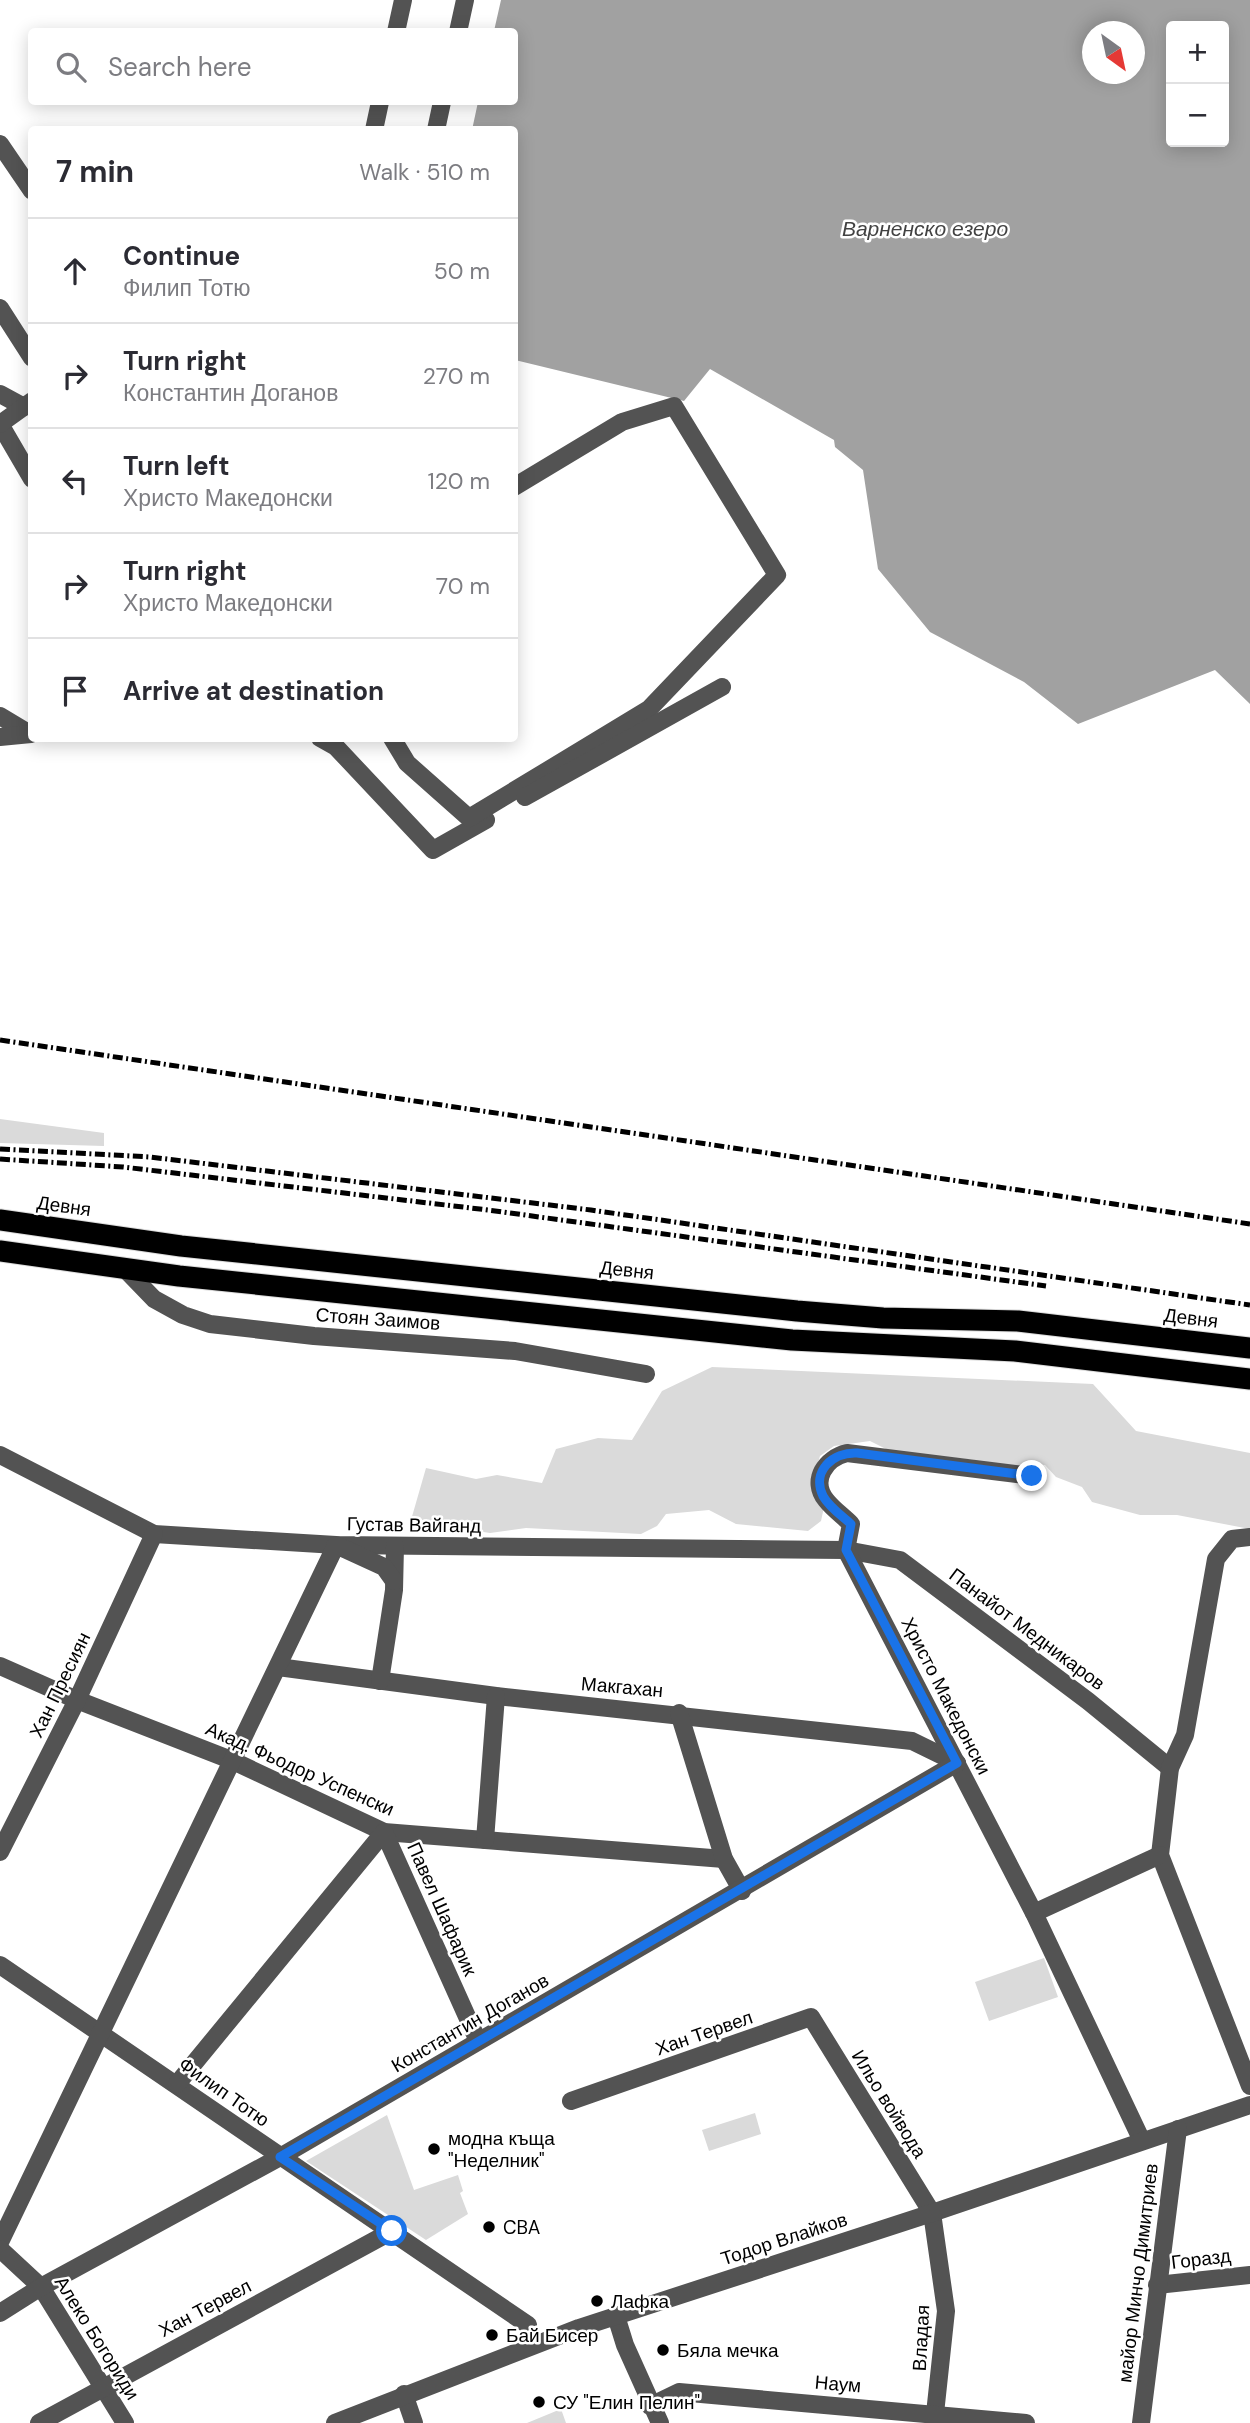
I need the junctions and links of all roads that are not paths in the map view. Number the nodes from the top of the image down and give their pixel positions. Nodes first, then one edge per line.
1 (403, 0) edge
2 (466, 0) edge
3 (397, 28) edge
4 (459, 28) edge
5 (379, 105) edge
6 (441, 105) edge
7 (375, 126) edge
8 (437, 126) edge
9 (0, 144) edge
10 (28, 185) edge
11 (0, 309) edge
12 (28, 352) edge
13 (0, 394) edge
14 (28, 404) edge
15 (0, 424) edge
16 (28, 472) edge
17 (518, 486) edge
18 (722, 687) dead end
19 (0, 716) edge
20 (28, 732) edge
21 (28, 734) edge
22 (0, 737) edge
23 (327, 742) edge
24 (394, 742) edge
25 (0, 1220) edge
26 (3, 1252) edge
27 (124, 1268) junction
28 (1250, 1348) edge
29 (646, 1374) dead end
30 (1250, 1379) edge
31 (0, 1455) edge
32 (1032, 1476) dead end
33 (154, 1534) junction
34 (1250, 1537) edge
35 (336, 1545) junction
36 (395, 1546) junction
37 (846, 1550) junction
38 (394, 1581) junction
39 (0, 1666) edge
40 (278, 1667) junction
41 (380, 1681) junction
42 (496, 1696) junction
43 (78, 1700) junction
44 (679, 1713) junction
45 (232, 1760) junction
46 (957, 1763) junction
47 (1170, 1768) junction
48 (384, 1832) junction
49 (485, 1840) junction
50 (0, 1852) edge
51 (1160, 1855) junction
52 (724, 1859) junction
53 (742, 1891) junction
54 (1034, 1913) junction
55 (0, 1965) edge
56 (811, 2017) joint
57 (101, 2031) junction
58 (478, 2041) junction
59 (177, 2084) junction
60 (1250, 2086) edge
61 (571, 2101) dead end
62 (1250, 2105) edge
63 (1178, 2129) junction
64 (1142, 2141) junction
65 (280, 2157) junction
66 (932, 2213) junction
67 (392, 2231) junction
68 (0, 2242) edge
69 (0, 2249) edge
70 (1250, 2275) edge
71 (1157, 2286) junction
72 (41, 2287) junction
73 (0, 2313) edge
74 (615, 2316) junction
75 (528, 2325) dead end
76 (104, 2387) junction
77 (404, 2394) junction
78 (650, 2406) junction
79 (935, 2418) edge
80 (39, 2423) edge
81 (125, 2423) edge
82 (335, 2423) edge
83 (414, 2423) edge
84 (660, 2423) edge
85 (1026, 2423) edge
86 (1141, 2423) edge

1 - 3 street
2 - 4 street
5 - 7 street
6 - 8 street
9 - 10 street
11 - 12 street
13 - 14 street
14 - 15 street
15 - 16 street
17 - 24 street
18 - 23 street
19 - 20 street
21 - 22 street
25 - 28 highway, Девня
26 - 27 highway
27 - 29 street, Стоян Заимов
27 - 30 highway
31 - 33 street, Густав Вайганд
32 - 37 street, Христо Македонски
33 - 35 street, Густав Вайганд
33 - 43 street, Хан Пресиян
34 - 47 street
35 - 36 street, Густав Вайганд
35 - 38 street
35 - 40 street
36 - 37 street, Густав Вайганд
36 - 38 street
37 - 46 street, Христо Македонски
37 - 47 street, Панайот Медникаров
38 - 41 street
39 - 43 street, Акад. Фьодор Успенски
40 - 41 street, Макгахан
40 - 45 street
41 - 42 street, Макгахан
42 - 44 street, Макгахан
42 - 49 street
43 - 45 street, Акад. Фьодор Успенски
43 - 50 street, Хан Пресиян
44 - 46 street, Макгахан
44 - 52 street
45 - 48 street, Акад. Фьодор Успенски
45 - 57 street
46 - 53 street, Константин Доганов
46 - 54 street, Христо Македонски
47 - 51 street
48 - 49 street, Акад. Фьодор Успенски
48 - 58 street, Павел Шафарик
48 - 59 street
49 - 52 street, Акад. Фьодор Успенски
51 - 54 street
51 - 60 street
52 - 53 street
53 - 58 street, Константин Доганов
54 - 64 street, Христо Македонски
55 - 57 street, Филип Тотю
56 - 61 street, Хан Тервел
56 - 66 street, Ильо войвода
57 - 59 street, Филип Тотю
57 - 68 street
58 - 65 street, Константин Доганов
59 - 65 street, Филип Тотю
62 - 63 street, Тодор Влайков
63 - 64 street, Тодор Влайков
63 - 71 street, майор Минчо Димитриев
64 - 66 street, Тодор Влайков
65 - 67 street, Филип Тотю
65 - 72 street, Константин Доганов
66 - 74 street, Тодор Влайков
66 - 79 street, Владая
67 - 75 street, Филип Тотю
67 - 76 street, Хан Тервел
69 - 72 street, Алеко Богориди
70 - 71 street, Горазд
71 - 86 street, майор Минчо Димитриев
72 - 73 street, Константин Доганов
72 - 76 street, Алеко Богориди
74 - 77 street, Тодор Влайков
74 - 78 street
76 - 80 street, Хан Тервел
76 - 81 street, Алеко Богориди
77 - 82 street, Тодор Влайков
77 - 83 street
78 - 79 street, Наум
78 - 84 street
79 - 85 street, Наум

